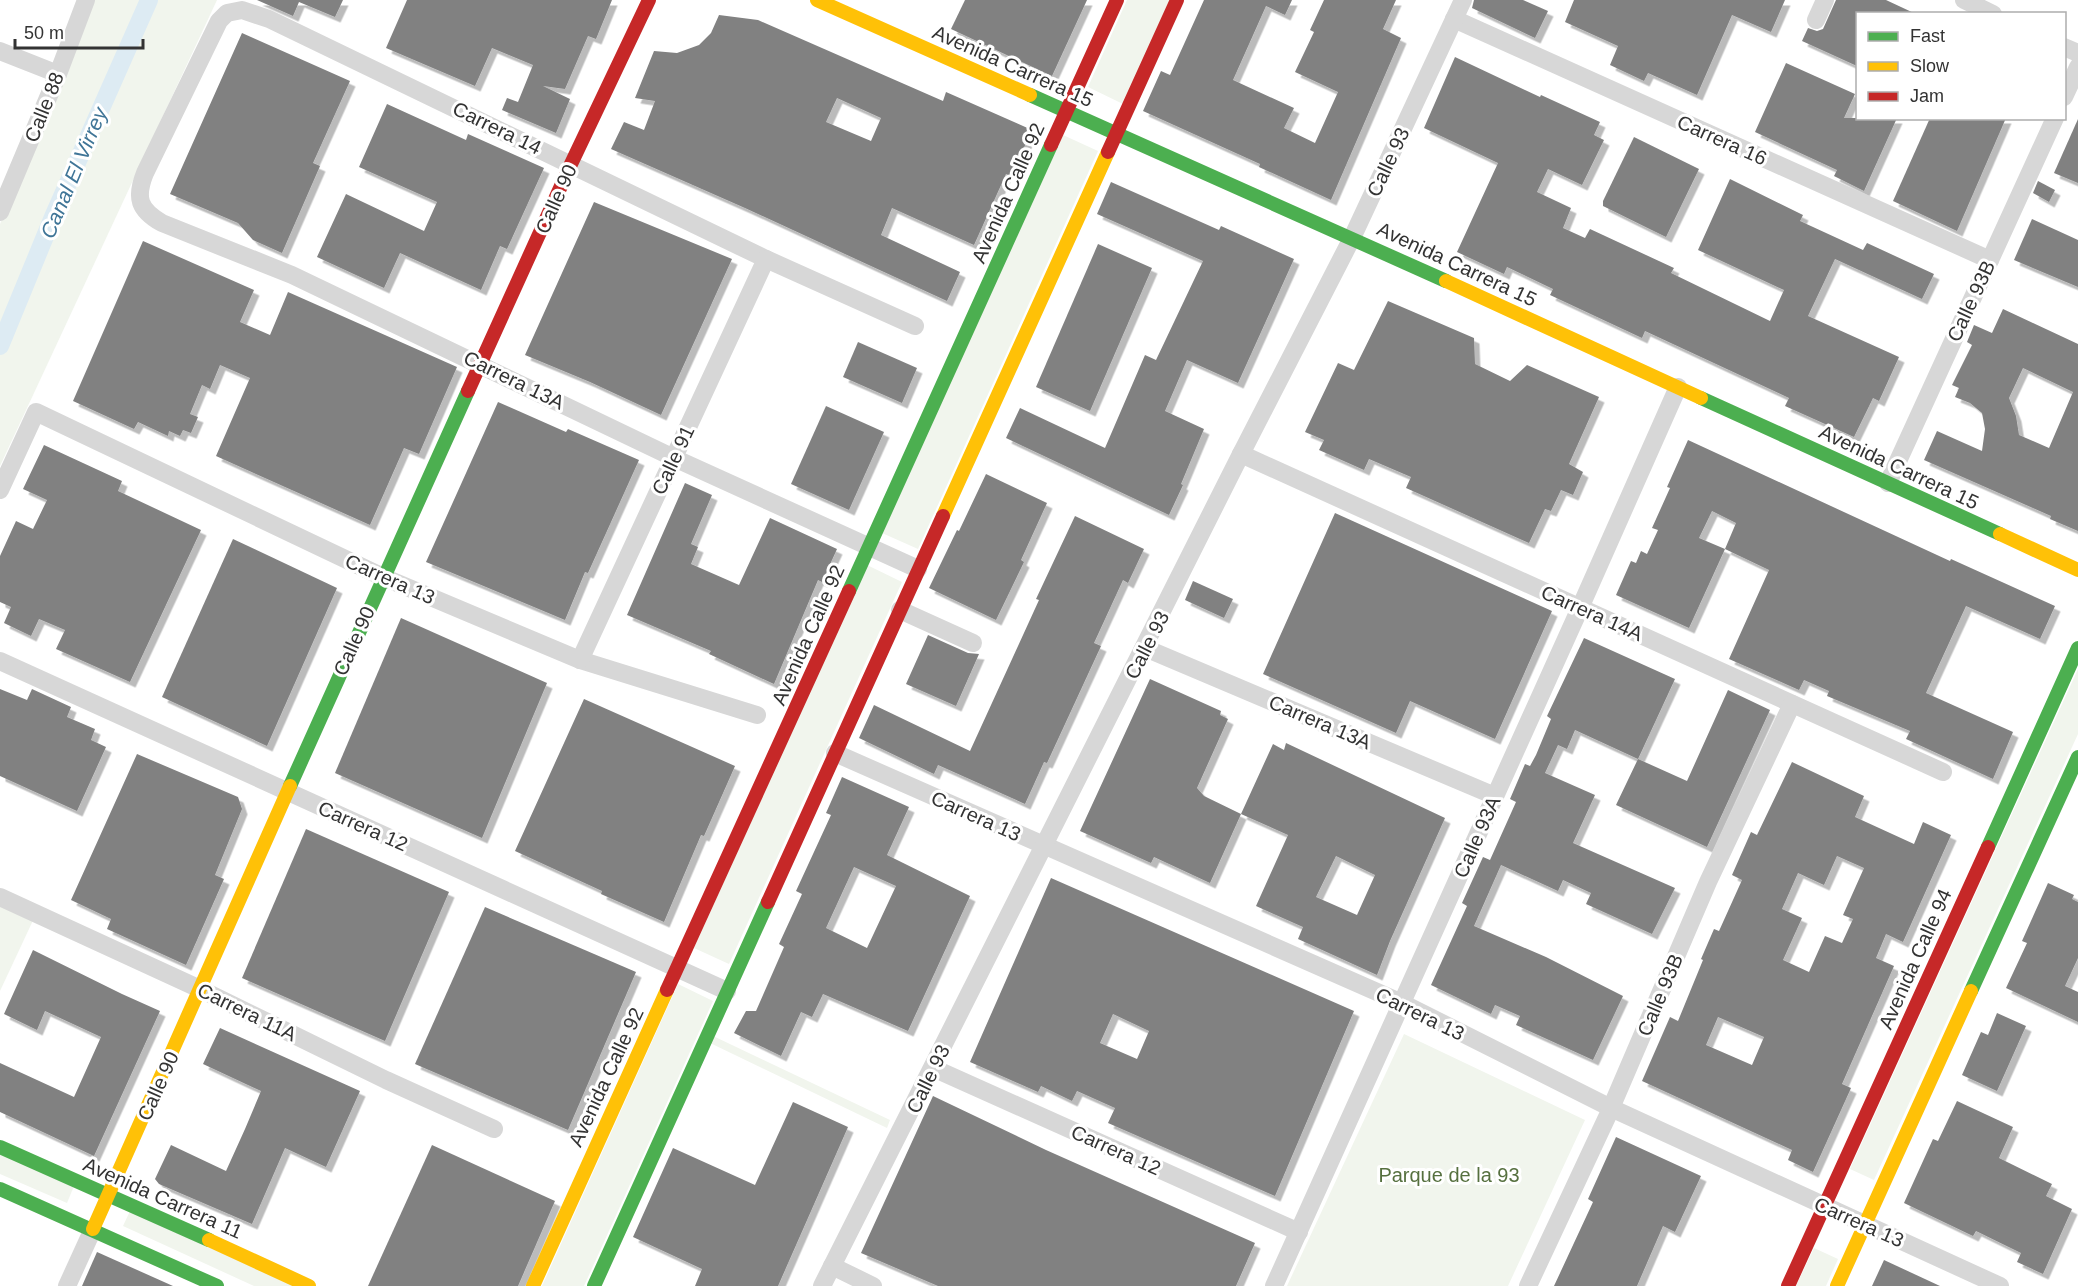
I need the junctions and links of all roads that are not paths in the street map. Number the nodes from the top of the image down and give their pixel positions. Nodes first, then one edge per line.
1 (86, 0) edge
2 (649, 0) edge
3 (817, 0) edge
4 (1117, 0) edge
5 (1177, 0) edge
6 (1463, 0) edge
7 (1825, 0) edge
8 (1964, 0) edge
9 (1989, 12) edge
10 (1454, 19) junction
11 (1816, 20) dead end
12 (0, 51) edge
13 (2078, 67) edge
14 (58, 74) junction
15 (2066, 93) edge
16 (1066, 111) junction
17 (2054, 120) edge
18 (1116, 133) junction
19 (571, 164) junction
20 (145, 173) joint
21 (0, 212) edge
22 (1353, 238) junction
23 (766, 259) junction
24 (1990, 260) junction
25 (915, 326) dead end
26 (481, 364) junction
27 (1678, 387) junction
28 (1241, 454) junction
29 (674, 458) junction
30 (1888, 483) junction
31 (0, 490) edge
32 (869, 547) junction
33 (918, 569) junction
34 (2078, 570) edge
35 (383, 577) junction
36 (1580, 608) junction
37 (900, 610) junction
38 (973, 644) dead end
39 (1145, 648) junction
40 (2078, 648) edge
41 (580, 660) junction
42 (0, 661) edge
43 (1792, 704) junction
44 (757, 715) dead end
45 (835, 753) junction
46 (2078, 757) edge
47 (1942, 772) dead end
48 (288, 792) junction
49 (1495, 796) junction
50 (1044, 847) junction
51 (0, 897) edge
52 (677, 969) junction
53 (200, 989) junction
54 (727, 991) junction
55 (1402, 1004) junction
56 (933, 1068) junction
57 (1611, 1108) junction
58 (494, 1128) dead end
59 (0, 1147) edge
60 (0, 1189) edge
61 (109, 1194) junction
62 (1824, 1206) junction
63 (1865, 1225) junction
64 (93, 1229) junction
65 (1299, 1232) junction
66 (832, 1266) junction
67 (67, 1286) edge
68 (217, 1286) edge
69 (309, 1286) edge
70 (533, 1286) edge
71 (594, 1286) edge
72 (822, 1286) edge
73 (873, 1286) edge
74 (1274, 1286) edge
75 (1528, 1286) edge
76 (1788, 1286) edge
77 (1837, 1286) edge
78 (2000, 1286) edge

1 - 14 street, Calle 88
2 - 19 main road, Calle 90
3 - 16 main road, Avenida Carrera 15
4 - 16 main road, Avenida Calle 92
5 - 18 main road
6 - 10 street, Calle 93
7 - 11 street
8 - 9 street
10 - 22 street, Calle 93
10 - 24 street, Carrera 16
12 - 14 street
13 - 15 street
14 - 21 street, Calle 88
16 - 18 main road, Avenida Carrera 15
16 - 32 main road, Avenida Calle 92
17 - 24 street, Calle 93B
18 - 22 main road, Avenida Carrera 15
18 - 33 main road
19 - 20 street, Carrera 14
19 - 23 street, Carrera 14
19 - 26 main road, Calle 90
20 - 26 street, Carrera 13A
22 - 27 main road, Avenida Carrera 15
22 - 28 street, Calle 93
23 - 25 street, Carrera 14
23 - 29 street, Calle 91
24 - 30 street, Calle 93B
26 - 29 street, Carrera 13A
26 - 35 main road, Calle 90
27 - 30 main road, Avenida Carrera 15
27 - 36 street, Calle 93A
28 - 36 street, Carrera 14A
28 - 39 street, Calle 93
29 - 32 street, Carrera 13A
29 - 41 street, Calle 91
30 - 34 main road, Avenida Carrera 15
31 - 35 street, Carrera 13
32 - 33 street, Carrera 13A
32 - 52 main road, Avenida Calle 92
33 - 37 main road
35 - 41 street, Carrera 13
35 - 48 main road, Calle 90
36 - 43 street, Carrera 14A
36 - 49 street, Calle 93A
37 - 38 street
37 - 45 main road
39 - 49 street, Carrera 13A
39 - 50 street, Calle 93
40 - 62 main road, Avenida Calle 94
41 - 44 street, Carrera 13
42 - 48 street, Carrera 12
43 - 47 street, Carrera 14A
43 - 57 street, Calle 93B
45 - 50 street, Carrera 13
45 - 54 main road
46 - 63 main road
48 - 52 street, Carrera 12
48 - 53 main road, Calle 90
49 - 55 street, Calle 93A
50 - 55 street, Carrera 13
50 - 56 street, Calle 93
51 - 53 street, Carrera 11A
52 - 54 street, Carrera 12
52 - 70 main road, Avenida Calle 92
53 - 58 street, Carrera 11A
53 - 61 main road, Calle 90
54 - 71 main road
55 - 57 street, Carrera 13
55 - 65 street, Calle 93A
56 - 65 street, Carrera 12
56 - 66 street, Calle 93
57 - 62 street, Carrera 13
57 - 75 street, Calle 93B
59 - 61 main road, Avenida Carrera 11
60 - 64 main road
61 - 64 main road, Calle 90
61 - 69 main road, Avenida Carrera 11
62 - 63 street, Carrera 13
62 - 76 main road, Avenida Calle 94
63 - 77 main road
63 - 78 street, Carrera 13
64 - 67 street, Calle 90
64 - 68 main road
65 - 74 street, Calle 93A
66 - 72 street, Calle 93
66 - 73 street

